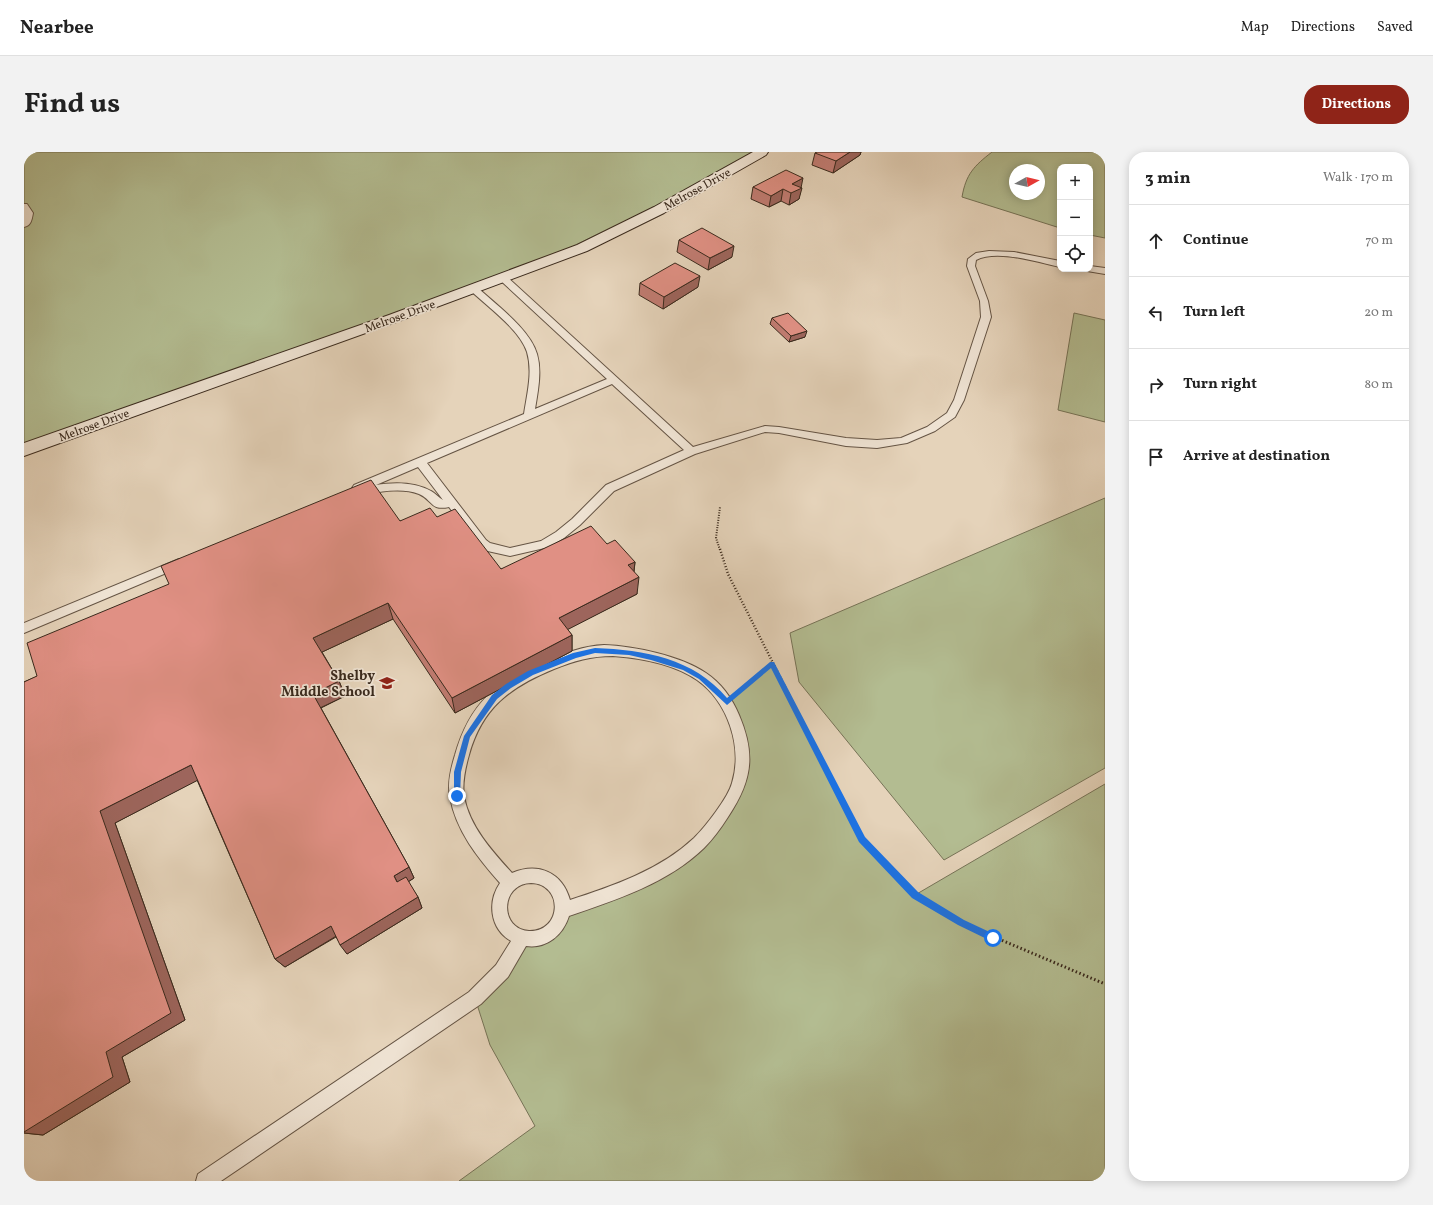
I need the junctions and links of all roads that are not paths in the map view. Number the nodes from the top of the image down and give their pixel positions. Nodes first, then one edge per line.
1 (762, 152) edge
2 (24, 206) edge
3 (24, 225) edge
4 (1057, 263) edge
5 (1093, 269) edge
6 (1105, 271) edge
7 (503, 278) junction
8 (474, 289) junction
9 (613, 380) junction
10 (529, 415) junction
11 (24, 450) edge
12 (691, 451) junction
13 (420, 462) junction
14 (451, 503) junction
15 (188, 560) edge
16 (24, 628) edge
17 (510, 883) junction
18 (563, 910) junction
19 (522, 938) junction
20 (206, 1181) edge

1 - 7 street, Melrose Drive
2 - 3 lane
4 - 12 lane
5 - 6 lane
7 - 8 street, Melrose Drive
7 - 9 lane
8 - 10 lane
8 - 11 street, Melrose Drive
9 - 10 lane
9 - 12 lane
10 - 13 lane
12 - 14 lane
13 - 14 lane
13 - 14 lane
15 - 16 lane
17 - 18 lane
17 - 18 lane
17 - 19 lane
18 - 19 lane
19 - 20 lane

